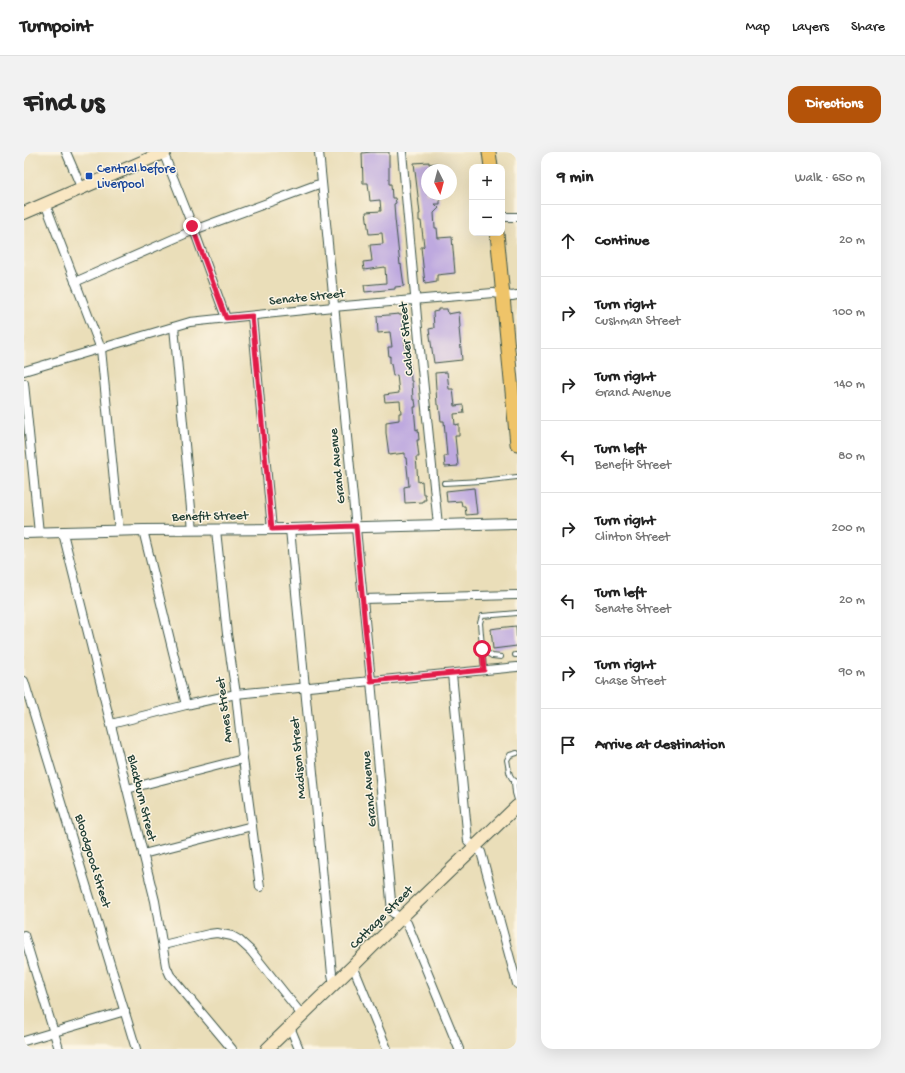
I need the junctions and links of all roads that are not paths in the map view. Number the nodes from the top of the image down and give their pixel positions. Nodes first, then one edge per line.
1 (66, 152) edge
2 (164, 152) edge
3 (319, 152) edge
4 (402, 152) edge
5 (489, 152) edge
6 (491, 164) edge
7 (322, 184) junction
8 (81, 187) junction
9 (45, 203) junction
10 (24, 213) edge
11 (517, 217) edge
12 (505, 218) edge
13 (194, 230) junction
14 (497, 236) edge
15 (75, 282) junction
16 (502, 294) junction
17 (517, 296) edge
18 (416, 300) junction
19 (334, 307) junction
20 (252, 316) junction
21 (226, 318) junction
22 (174, 327) junction
23 (101, 348) junction
24 (24, 371) edge
25 (514, 376) edge
26 (24, 383) edge
27 (517, 444) edge
28 (517, 477) edge
29 (444, 483) dead end
30 (517, 523) edge
31 (438, 524) junction
32 (356, 526) junction
33 (272, 529) junction
34 (290, 529) junction
35 (143, 530) junction
36 (192, 530) junction
37 (216, 530) junction
38 (119, 531) junction
39 (24, 533) edge
40 (38, 533) junction
41 (63, 533) junction
42 (517, 595) edge
43 (363, 599) junction
44 (517, 613) edge
45 (482, 649) junction
46 (501, 657) dead end
47 (517, 667) edge
48 (484, 670) junction
49 (452, 674) junction
50 (24, 681) edge
51 (371, 681) junction
52 (305, 688) junction
53 (236, 694) junction
54 (186, 705) junction
55 (111, 724) junction
56 (517, 753) edge
57 (243, 759) junction
58 (516, 782) edge
59 (127, 789) junction
60 (517, 800) edge
61 (517, 806) edge
62 (252, 826) junction
63 (475, 847) junction
64 (143, 854) junction
65 (260, 888) dead end
66 (400, 918) junction
67 (24, 935) edge
68 (163, 945) junction
69 (353, 966) junction
70 (334, 984) junction
71 (517, 984) edge
72 (124, 1011) junction
73 (302, 1015) junction
74 (290, 1027) junction
75 (53, 1032) junction
76 (24, 1041) edge
77 (59, 1049) edge
78 (136, 1049) edge
79 (232, 1049) edge
80 (267, 1049) edge
81 (299, 1049) edge
82 (387, 1049) edge
83 (459, 1049) edge

1 - 8 street
2 - 8 main road
2 - 13 street
3 - 7 street, Grand Avenue
4 - 18 street, Calder Street
5 - 6 main road
7 - 13 street
7 - 19 street, Grand Avenue
8 - 9 main road
9 - 10 main road
9 - 15 street
11 - 12 street
13 - 15 street
13 - 21 street
14 - 16 main road
15 - 23 street
16 - 17 street, Senate Street
16 - 18 street, Senate Street
16 - 25 main road
18 - 19 street, Senate Street
18 - 31 street, Calder Street
19 - 20 street, Senate Street
19 - 32 street, Grand Avenue
20 - 21 street, Senate Street
20 - 33 street
21 - 22 street, Senate Street
22 - 23 street, Senate Street
22 - 36 street
23 - 24 street, Senate Street
23 - 38 street
25 - 27 main road
26 - 40 street
28 - 29 lane
30 - 31 street, Benefit Street
31 - 32 street, Benefit Street
32 - 34 street, Benefit Street
32 - 43 street, Grand Avenue
33 - 34 street, Benefit Street
33 - 37 street, Benefit Street
34 - 52 street, Madison Street
35 - 36 street, Benefit Street
35 - 38 street, Benefit Street
35 - 54 street
36 - 37 street, Benefit Street
37 - 53 street, Ames Street
38 - 41 street, Benefit Street
39 - 40 street, Benefit Street
40 - 41 street, Benefit Street
41 - 55 street, Blackburn Street
42 - 43 street
43 - 51 street, Grand Avenue
44 - 45 lane
45 - 46 lane
45 - 48 lane
47 - 48 street
48 - 49 street
49 - 51 street
49 - 63 street
50 - 72 street, Bloodgood Street
51 - 52 street
51 - 66 street, Grand Avenue
52 - 53 street
52 - 70 street, Madison Street
53 - 54 street
53 - 57 street, Ames Street
54 - 55 street
55 - 59 street, Blackburn Street
56 - 58 lane
57 - 59 street
57 - 62 street, Ames Street
58 - 60 lane
59 - 64 street, Blackburn Street
61 - 63 main road, Cottage Street
62 - 64 street
62 - 65 street, Ames Street
63 - 66 main road, Cottage Street
63 - 71 street
64 - 68 street, Blackburn Street
66 - 69 main road, Cottage Street
66 - 83 street, Grand Avenue
67 - 75 street
68 - 73 street
68 - 79 street, Blackburn Street
69 - 70 main road, Cottage Street
69 - 82 street
70 - 73 main road, Cottage Street
72 - 75 street
72 - 78 street, Bloodgood Street
73 - 74 main road, Cottage Street
74 - 80 main road, Cottage Street
74 - 81 street
75 - 76 street
75 - 77 street

